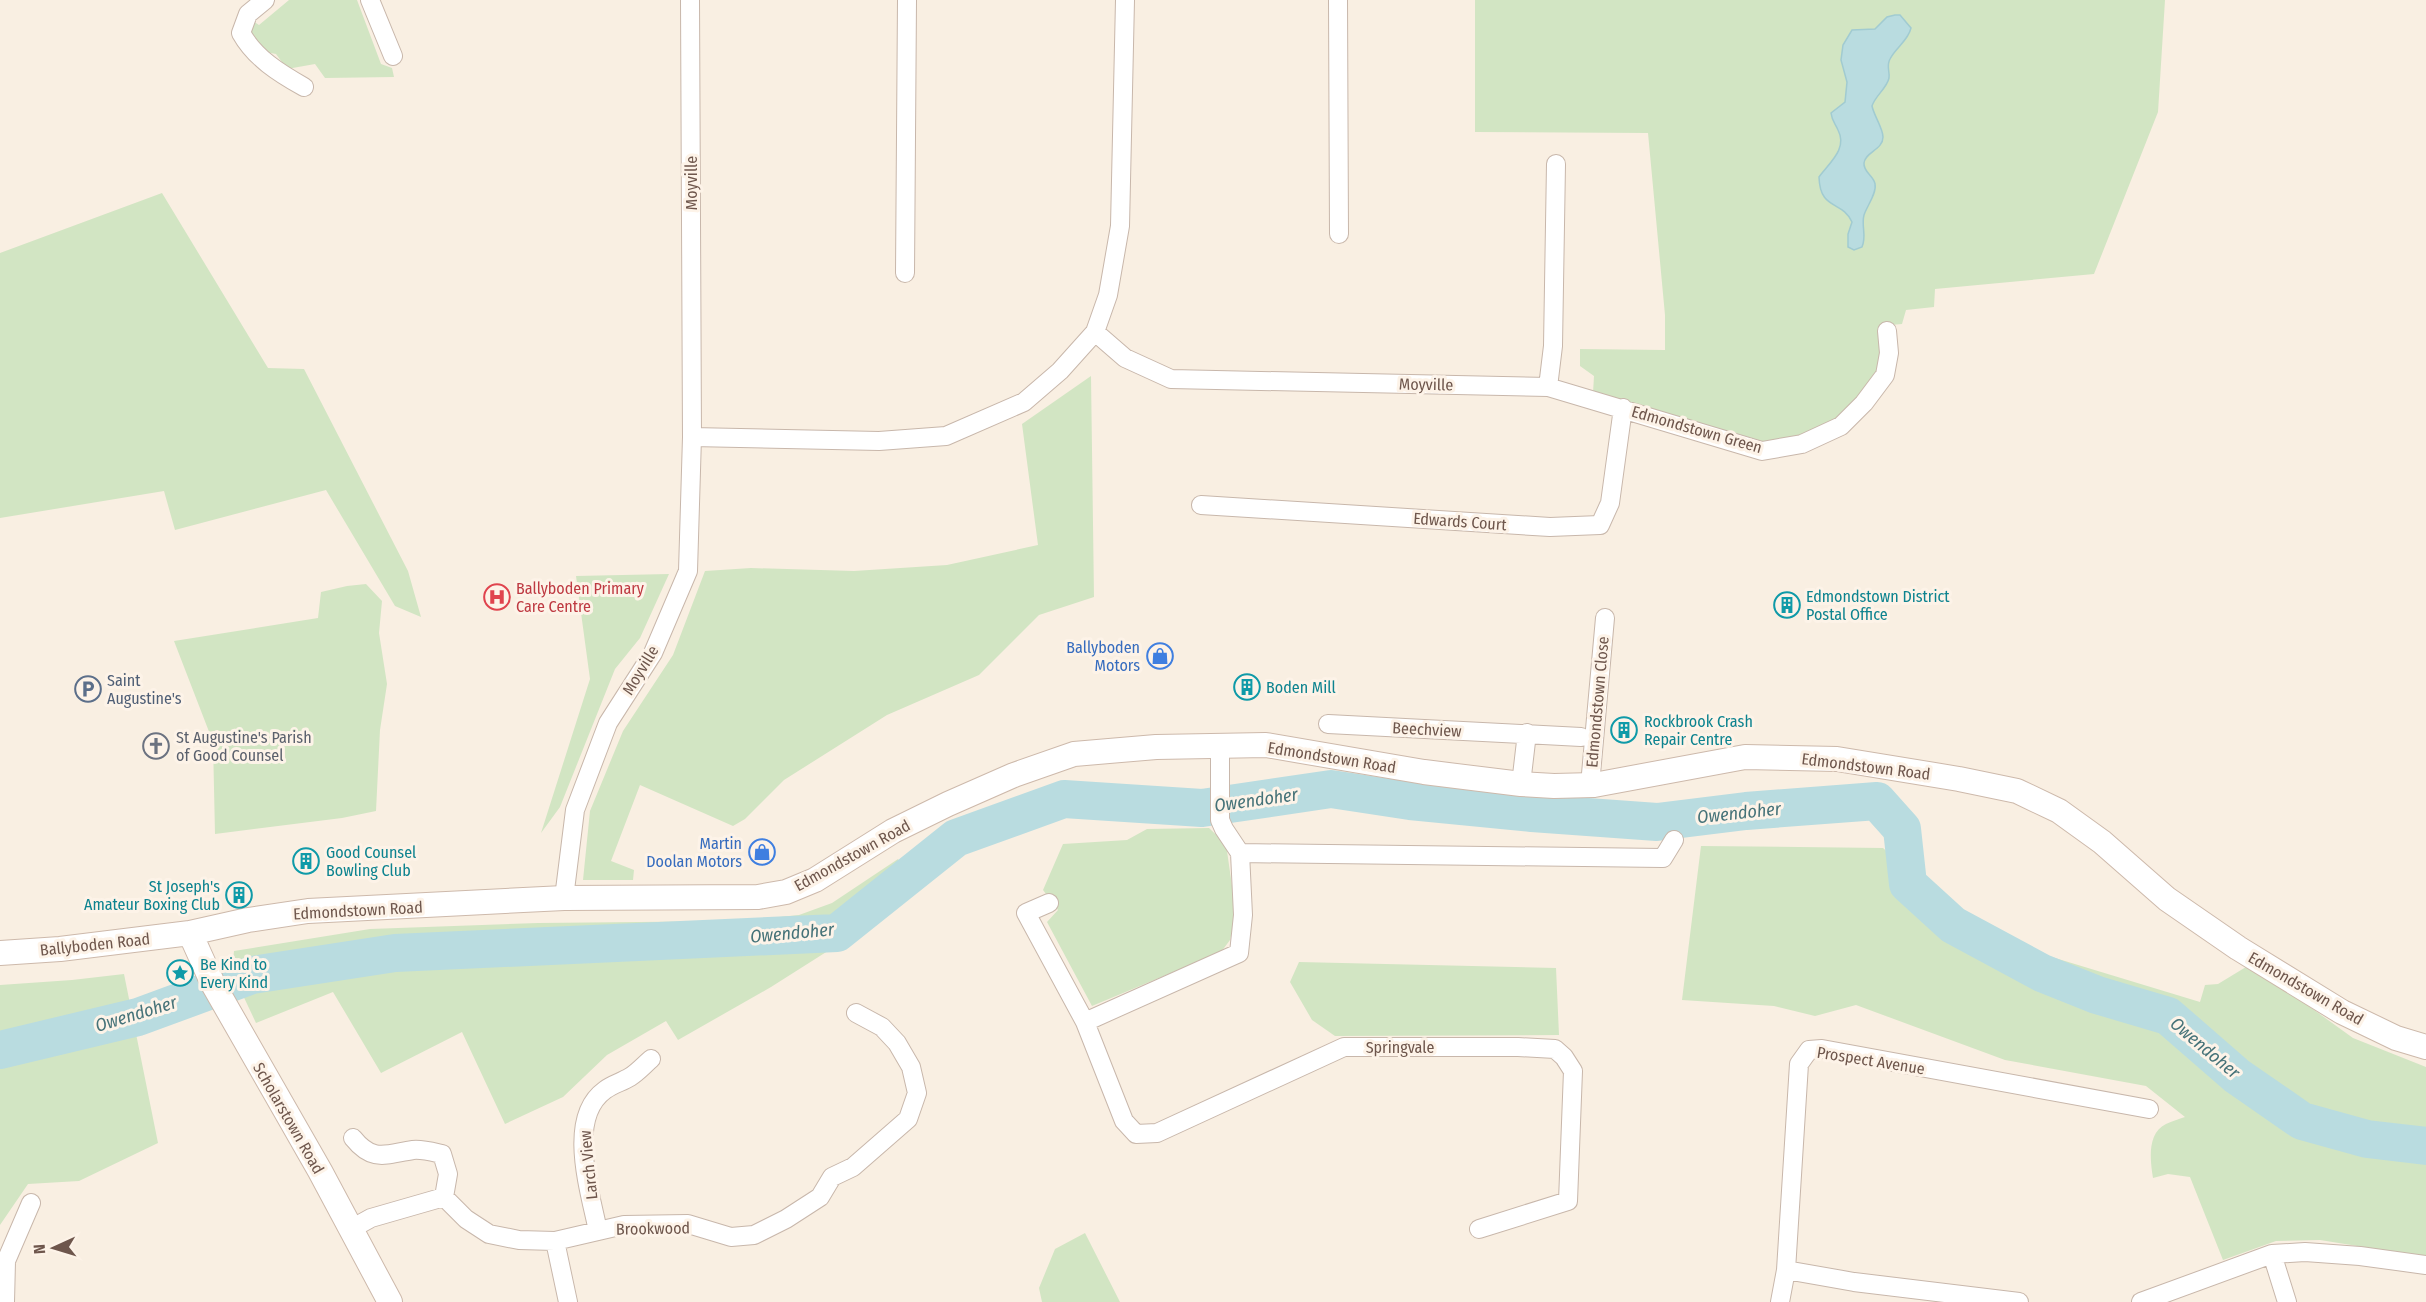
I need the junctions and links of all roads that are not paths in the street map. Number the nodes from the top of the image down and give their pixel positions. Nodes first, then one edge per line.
1 (265, 0) edge
2 (369, 0) edge
3 (690, 0) edge
4 (908, 0) edge
5 (1125, 0) edge
6 (1338, 0) edge
7 (393, 56) dead end
8 (304, 87) dead end
9 (1557, 164) dead end
10 (1339, 234) dead end
11 (905, 273) dead end
12 (1887, 331) dead end
13 (1095, 332) junction
14 (1548, 387) junction
15 (1623, 408) junction
16 (692, 437) junction
17 (1201, 505) dead end
18 (1605, 618) dead end
19 (1328, 724) dead end
20 (1527, 733) junction
21 (1581, 737) dead end
22 (1220, 746) junction
23 (1521, 784) junction
24 (1590, 785) junction
25 (1674, 840) dead end
26 (1240, 853) junction
27 (564, 898) junction
28 (1049, 903) dead end
29 (190, 933) junction
30 (0, 953) edge
31 (856, 1014) dead end
32 (1085, 1022) junction
33 (2426, 1047) edge
34 (651, 1059) dead end
35 (2149, 1110) dead end
36 (352, 1138) dead end
37 (444, 1197) junction
38 (31, 1203) dead end
39 (351, 1229) junction
40 (1479, 1229) dead end
41 (598, 1231) junction
42 (555, 1240) junction
43 (2272, 1254) junction
44 (3, 1261) edge
45 (2426, 1265) edge
46 (1786, 1270) junction
47 (5, 1302) edge
48 (390, 1302) edge
49 (568, 1302) edge
50 (1780, 1302) edge
51 (2019, 1302) edge
52 (2141, 1302) edge
53 (2287, 1302) edge

1 - 8 street
2 - 7 street
3 - 16 street, Moyville
4 - 11 street
5 - 13 street
6 - 10 street
9 - 14 street
12 - 15 street, Edmondstown Green
13 - 14 street, Moyville
13 - 16 street
14 - 15 street, Edmondstown Green
15 - 17 street, Edwards Court
16 - 27 street, Moyville
18 - 24 street, Edmondstown Close
19 - 20 street, Beechview
20 - 21 street, Beechview
20 - 23 street
22 - 23 main road, Edmondstown Road
22 - 26 street
22 - 27 main road, Edmondstown Road
23 - 24 main road, Edmondstown Road
24 - 33 main road, Edmondstown Road
25 - 26 street
26 - 32 street
27 - 29 main road, Edmondstown Road
28 - 32 street, Springvale
29 - 30 main road, Ballyboden Road
29 - 39 main road, Scholarstown Road
31 - 41 street, Brookwood
32 - 40 street, Springvale
34 - 41 street, Larch View
35 - 46 street, Prospect Avenue
36 - 37 street
37 - 39 street
37 - 42 street, Brookwood
38 - 44 street
39 - 48 main road, Scholarstown Road
41 - 42 street, Brookwood
42 - 49 street
43 - 45 street
43 - 52 street
43 - 53 street
44 - 47 street
46 - 50 street, Prospect Avenue
46 - 51 street

